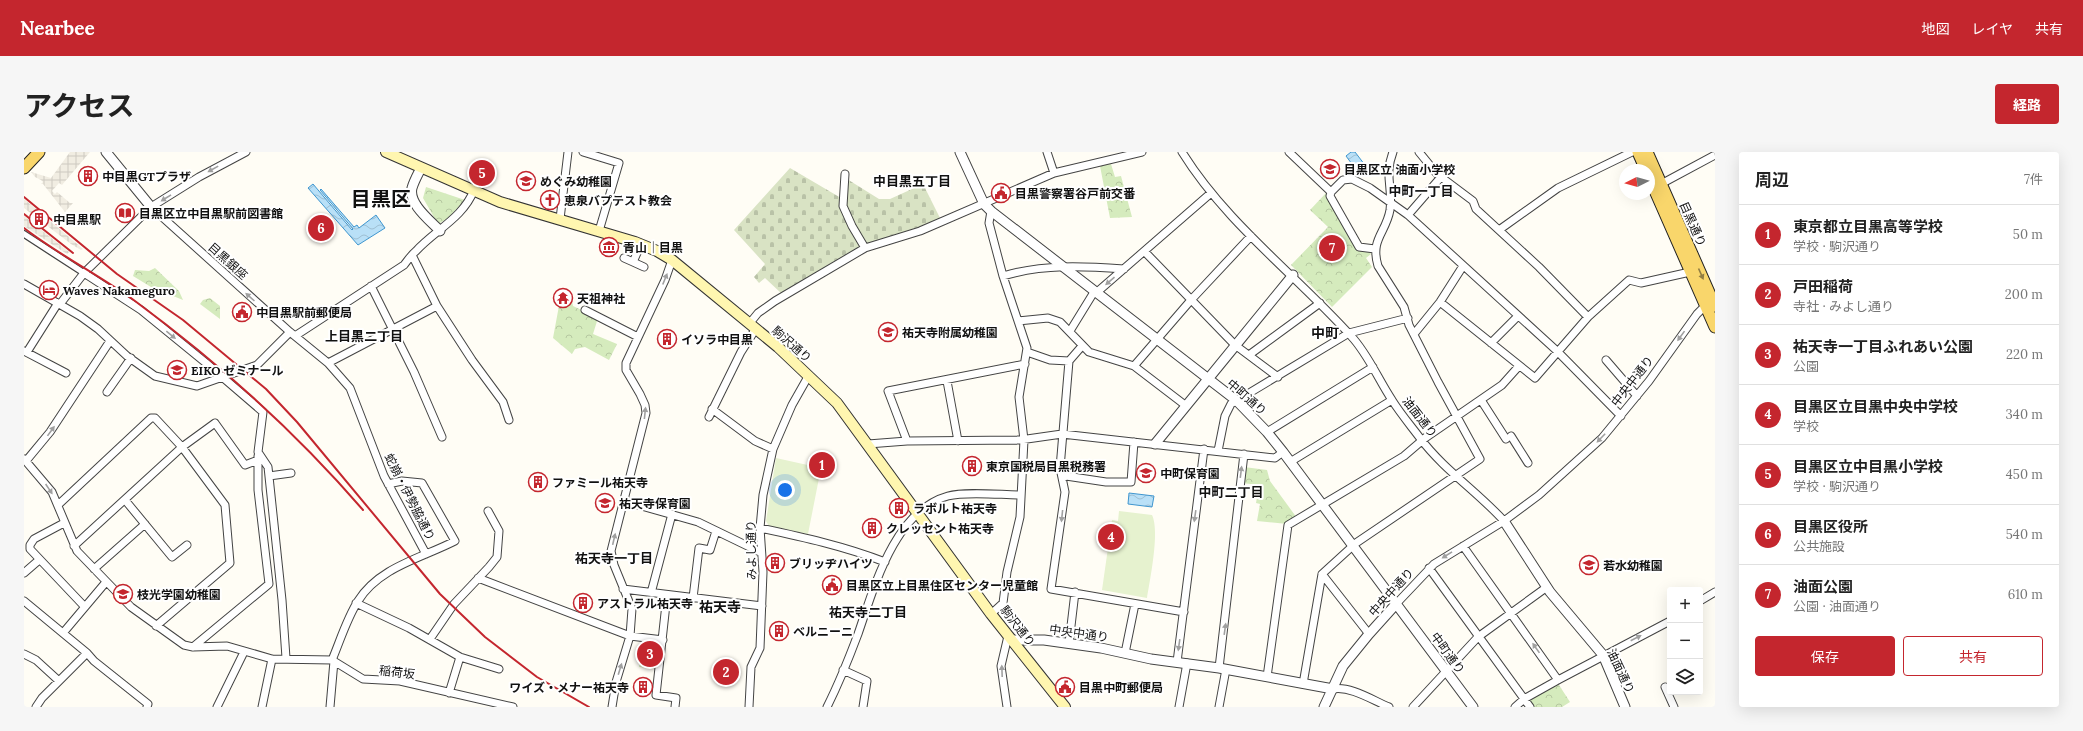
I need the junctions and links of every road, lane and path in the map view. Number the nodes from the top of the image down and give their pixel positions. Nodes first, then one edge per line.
1 (30, 152) edge
2 (38, 152) edge
3 (106, 152) edge
4 (246, 152) edge
5 (386, 152) edge
6 (568, 152) edge
7 (583, 152) edge
8 (960, 152) edge
9 (1047, 152) edge
10 (1142, 152) edge
11 (1182, 152) edge
12 (1289, 152) edge
13 (1393, 152) edge
14 (1419, 152) edge
15 (1632, 152) edge
16 (1638, 152) edge
17 (1647, 152) edge
18 (1715, 155) edge
19 (24, 160) edge
20 (1643, 164) edge
21 (24, 168) edge
22 (421, 168) junction
23 (1054, 173) junction
24 (845, 174) dead end
25 (1441, 177) junction
26 (1661, 184) junction
27 (474, 190) junction
28 (1655, 191) edge
29 (1331, 192) junction
30 (1211, 193) junction
31 (1390, 201) junction
32 (984, 204) junction
33 (152, 207) junction
34 (991, 211) junction
35 (1408, 215) junction
36 (560, 219) junction
37 (1499, 230) junction
38 (440, 231) junction
39 (599, 231) junction
40 (24, 234) edge
41 (1251, 236) junction
42 (641, 244) junction
43 (865, 248) junction
44 (1375, 249) junction
45 (1145, 252) junction
46 (412, 255) junction
47 (624, 258) dead end
48 (672, 260) junction
49 (633, 262) junction
50 (1061, 266) junction
51 (1463, 266) junction
52 (644, 267) dead end
53 (1124, 269) junction
54 (1690, 272) junction
55 (84, 273) junction
56 (1293, 275) junction
57 (1003, 276) junction
58 (371, 286) junction
59 (25, 287) edge
60 (1095, 292) junction
61 (1191, 300) junction
62 (1712, 301) edge
63 (1440, 302) junction
64 (1320, 303) junction
65 (59, 304) junction
66 (437, 306) junction
67 (584, 310) dead end
68 (1518, 316) junction
69 (1588, 317) junction
70 (1408, 318) junction
71 (1018, 321) junction
72 (752, 327) junction
73 (1715, 327) edge
74 (393, 329) junction
75 (1070, 331) junction
76 (1349, 333) junction
77 (1414, 334) junction
78 (295, 336) junction
79 (638, 337) junction
80 (1156, 340) junction
81 (110, 341) junction
82 (1491, 343) junction
83 (1235, 345) junction
84 (1082, 346) junction
85 (1558, 351) junction
86 (26, 352) edge
87 (1027, 352) junction
88 (1249, 355) junction
89 (131, 358) junction
90 (1606, 360) dead end
91 (1069, 361) junction
92 (328, 363) junction
93 (1025, 364) junction
94 (1134, 366) junction
95 (1519, 366) junction
96 (1373, 367) junction
97 (66, 373) dead end
98 (809, 376) junction
99 (1278, 377) junction
100 (223, 378) junction
101 (1207, 379) junction
102 (946, 381) junction
103 (108, 392) dead end
104 (1638, 396) junction
105 (1392, 400) junction
106 (1481, 400) junction
107 (1237, 401) junction
108 (1185, 405) junction
109 (712, 409) junction
110 (1457, 415) junction
111 (1621, 416) junction
112 (709, 417) dead end
113 (509, 420) dead end
114 (1267, 432) junction
115 (1064, 434) junction
116 (442, 437) dead end
117 (1024, 440) junction
118 (1422, 440) junction
119 (907, 441) junction
120 (958, 441) junction
121 (1134, 442) junction
122 (868, 444) junction
123 (1154, 444) junction
124 (182, 448) junction
125 (773, 449) junction
126 (1204, 449) junction
127 (1218, 451) junction
128 (258, 452) junction
129 (1283, 452) junction
130 (1244, 454) junction
131 (25, 460) edge
132 (258, 460) junction
133 (1290, 462) junction
134 (1528, 462) dead end
135 (291, 473) dead end
136 (269, 476) junction
137 (1455, 476) junction
138 (1063, 478) junction
139 (388, 484) junction
140 (1021, 495) junction
141 (125, 500) junction
142 (624, 502) junction
143 (58, 505) junction
144 (1321, 506) junction
145 (488, 511) dead end
146 (672, 514) junction
147 (919, 514) junction
148 (1504, 521) junction
149 (64, 523) junction
150 (145, 524) junction
151 (760, 528) junction
152 (716, 531) junction
153 (74, 546) junction
154 (187, 546) dead end
155 (1353, 546) junction
156 (1463, 546) junction
157 (760, 552) junction
158 (426, 554) junction
159 (39, 560) junction
160 (885, 562) junction
161 (1429, 568) junction
162 (94, 569) junction
163 (24, 573) edge
164 (1322, 574) junction
165 (478, 578) junction
166 (106, 582) junction
167 (1547, 587) junction
168 (623, 590) junction
169 (1075, 592) junction
170 (1715, 592) edge
171 (651, 593) junction
172 (667, 595) junction
173 (693, 598) junction
174 (1703, 599) edge
175 (24, 602) edge
176 (356, 603) junction
177 (1135, 604) junction
178 (1396, 604) junction
179 (84, 606) junction
180 (762, 606) junction
181 (1184, 612) junction
182 (1511, 613) junction
183 (991, 614) junction
184 (1667, 623) edge
185 (156, 626) junction
186 (63, 633) junction
187 (1369, 634) junction
188 (630, 636) junction
189 (1478, 637) junction
190 (1010, 638) junction
191 (430, 639) junction
192 (663, 640) junction
193 (1069, 643) junction
194 (193, 647) junction
195 (244, 652) junction
196 (87, 653) junction
197 (1125, 653) junction
198 (24, 654) edge
199 (1603, 656) junction
200 (460, 657) junction
201 (286, 658) junction
202 (272, 659) junction
203 (333, 661) junction
204 (1177, 662) junction
205 (1187, 663) junction
206 (1223, 668) junction
207 (499, 669) dead end
208 (843, 670) junction
209 (1446, 671) junction
210 (1268, 677) junction
211 (1558, 680) junction
212 (59, 681) junction
213 (1303, 684) junction
214 (1665, 687) dead end
215 (1332, 689) junction
216 (449, 693) junction
217 (1524, 699) junction
218 (1373, 704) edge
219 (36, 707) edge
220 (147, 707) edge
221 (217, 707) edge
222 (262, 707) edge
223 (330, 707) edge
224 (510, 707) edge
225 (612, 707) edge
226 (675, 707) edge
227 (749, 707) edge
228 (827, 707) edge
229 (863, 707) edge
230 (1006, 707) edge
231 (1065, 707) edge
232 (1178, 707) edge
233 (1219, 707) edge
234 (1324, 707) edge
235 (1389, 707) edge
236 (1413, 707) edge
237 (1473, 707) edge
238 (1515, 707) edge
239 (1530, 707) edge
240 (1625, 707) edge
241 (1674, 707) edge

1 - 19 main road
2 - 21 main road
3 - 33 street
4 -> 33 street
5 - 22 main road, 駒沢通り
6 - 36 street
7 - 39 street
8 - 32 street, 中町通り
9 - 23 street
10 - 23 street
11 - 30 street, 油面通り
12 - 29 street
13 - 31 street
14 - 25 street
15 - 37 street
16 - 20 main road
17 - 26 main road, 目黒通り
18 - 26 street
22 - 27 main road, 駒沢通り
22 - 38 street
23 - 32 street
24 - 43 street
25 - 35 street
25 - 37 street
26 -> 62 main road, 目黒通り
27 - 36 main road, 駒沢通り
27 - 38 street
28 - 54 main road, 目黒通り
29 - 31 street
29 - 44 street
30 - 41 street, 油面通り
30 - 45 street
31 - 35 street
31 - 44 street
32 - 34 street, 中町通り
32 - 43 street
33 - 55 street
78 -> 33 street, 目黒銀座
34 - 50 street, 中町通り
34 - 57 street
35 - 51 street
36 - 39 main road, 駒沢通り
37 - 69 street
38 - 46 street
39 - 42 main road, 駒沢通り
40 - 55 street
41 - 56 street, 油面通り
41 - 61 street
42 - 48 main road, 駒沢通り
42 - 49 street
43 - 72 street
44 - 70 street
45 - 53 street
45 - 61 street
46 - 58 street
46 - 66 street
47 - 49 street
48 - 72 main road, 駒沢通り
79 -> 48 street
49 - 52 street
50 - 53 street
50 - 57 street
50 - 60 street, 中町通り
51 - 63 street
51 - 68 street
53 -> 60 street
54 - 62 main road, 目黒通り
54 - 69 street
55 - 65 street
55 -> 100 street
56 - 64 street, 油面通り
56 - 83 street
57 - 71 street
58 - 74 street
58 - 78 street
59 - 65 street
60 - 75 street
60 - 80 street, 中町通り
61 - 80 street
61 - 83 street
62 - 73 main road, 目黒通り
62 -> 104 street, 中央中通り
63 - 77 street
63 - 82 street
64 - 76 street, 油面通り
64 - 88 street
65 - 81 street
65 - 86 street
66 - 74 street
66 - 113 street
67 - 79 street
68 - 82 street
68 - 85 street
69 - 85 street
70 - 76 street
70 - 77 street
71 - 75 street
71 - 87 street
72 - 98 main road, 駒沢通り
72 - 109 street
74 - 92 street
74 - 116 street
75 - 84 street
76 - 96 street, 油面通り
76 - 99 street
77 - 110 street
78 - 92 street, 蛇崩・伊勢脇通り
78 - 100 street
142 -> 79 street
80 - 94 street
80 - 101 street, 中町通り
81 - 89 street
131 -> 81 street
82 - 95 street
83 - 88 street
83 - 101 street
84 - 91 street
84 - 94 street
85 - 95 street
85 - 111 street
86 - 97 street
87 - 91 street
87 - 93 street
88 - 99 street
89 - 100 street
89 - 103 street
90 - 104 street
91 - 115 street
92 - 139 street, 蛇崩・伊勢脇通り
93 - 102 street
93 - 117 street
94 - 108 street
95 - 106 street
96 - 105 street, 油面通り
96 - 114 street
98 - 122 main road, 駒沢通り
98 - 125 street, みよし通り
99 - 107 street
100 - 128 street
101 - 107 street, 中町通り
101 - 108 street
102 - 119 street
102 - 120 street
104 - 111 street, 中央中通り
105 - 118 street, 油面通り
105 - 133 street
106 - 110 street
106 - 134 street
107 - 114 street, 中町通り
107 - 127 street
108 - 123 street
109 - 112 street
109 - 125 street
110 - 118 street
110 - 137 street
111 -> 148 street, 中央中通り
114 - 129 street, 中町通り
115 - 117 street
115 - 121 street
115 - 138 street
117 - 120 street
117 - 140 street
118 - 137 street, 油面通り
118 - 144 street
119 - 120 street
119 - 122 street
121 - 123 street
121 - 138 street
122 - 147 main road, 駒沢通り
123 - 126 street
124 - 132 street
124 - 141 street
124 - 143 street
124 - 185 street
125 - 151 street, みよし通り
126 - 127 street
126 -> 181 street
127 - 130 street
128 - 132 street
128 - 136 street
129 - 130 street
129 - 133 street, 中町通り
206 -> 130 street
131 -> 143 street
132 - 194 street
133 - 144 street, 中町通り
135 - 136 street
136 - 201 street
137 - 148 street, 油面通り
137 - 155 street
138 -> 169 street
139 - 158 street, 蛇崩・伊勢脇通り
139 - 158 street
140 - 147 street
140 - 183 street
141 - 150 street
141 - 153 street
142 - 146 street
168 -> 142 street
143 - 149 street
144 - 155 street, 中町通り
144 - 210 street
145 - 165 street
146 - 152 street
146 - 171 street
147 - 160 street
147 - 183 main road, 駒沢通り
148 - 156 street, 中央中通り
148 - 167 street, 油面通り
149 - 153 street
149 - 159 street
150 - 154 street
150 - 162 street
151 - 157 street, みよし通り
151 - 160 street
152 - 157 street
152 - 173 street
153 - 162 street
155 - 164 street
155 - 178 street, 中町通り
156 -> 161 street, 中央中通り
156 - 182 street
157 - 180 street, みよし通り
158 - 176 street, 蛇崩・伊勢脇通り
159 - 163 street
159 - 179 street
160 - 208 street
161 - 178 street, 中央中通り
161 - 189 street
162 - 166 street
164 - 187 street
164 - 213 street
165 - 188 street
165 - 191 street
166 - 179 street
166 - 185 street
167 - 182 street
167 - 199 street, 油面通り
168 - 171 street
168 - 188 street
169 - 177 street
169 - 193 street
170 - 174 street
171 - 172 street
172 - 173 street
172 - 192 street
173 - 180 street
175 - 186 street
176 - 191 street
176 - 203 street, 蛇崩・伊勢脇通り
177 - 181 street
177 - 197 street
178 - 187 street, 中央中通り
178 - 209 street, 中町通り
179 - 186 street
180 - 227 street, みよし通り
181 -> 204 street
182 - 189 street
211 -> 182 street
183 - 190 main road, 駒沢通り
199 -> 184 street
185 - 194 street
186 - 196 street
187 - 215 street, 中央中通り
188 - 192 street
225 -> 188 street
189 - 209 street
189 - 217 street
190 - 193 street, 中央中通り
230 -> 190 street
190 - 231 main road, 駒沢通り
191 - 200 street
192 - 226 street
193 - 197 street, 中央中通り
194 - 195 street
195 - 202 street
195 - 221 street
196 - 212 street
196 - 220 street
197 - 204 street, 中央中通り
198 - 212 street
199 - 211 street
199 - 240 street, 油面通り
200 - 207 street
200 - 216 street
201 - 202 street
201 - 203 street
202 - 222 street
203 - 216 street, 稲荷坂
203 - 223 street, 蛇崩・伊勢脇通り
204 - 205 street, 中央中通り
205 - 206 street, 中央中通り
205 - 232 street
206 - 210 street, 中央中通り
206 - 233 street
208 - 228 street
208 - 229 street
209 - 236 street
209 - 237 street, 中町通り
210 - 213 street, 中央中通り
211 - 217 street
212 - 219 street
213 - 215 street, 中央中通り
214 - 241 street
215 - 218 street
215 - 234 street
216 - 224 street, 稲荷坂
217 - 238 street
217 - 239 street
218 - 235 street

